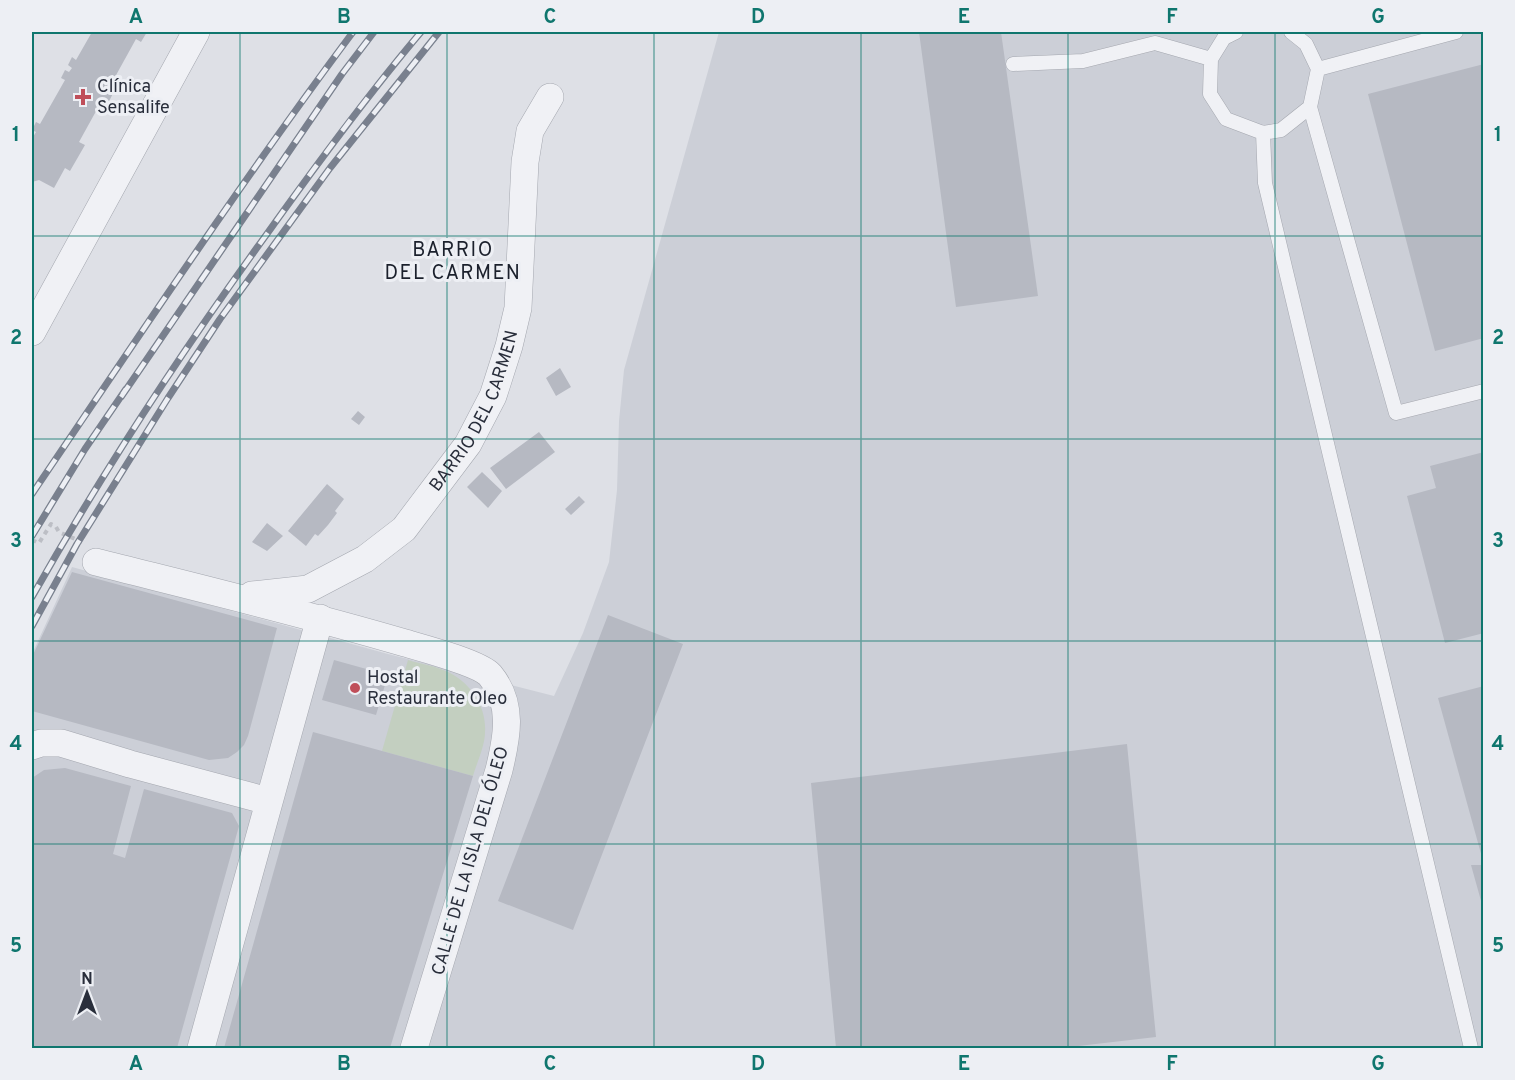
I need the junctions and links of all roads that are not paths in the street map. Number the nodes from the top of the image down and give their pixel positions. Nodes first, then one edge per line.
1 (196, 32) edge
2 (1236, 32) edge
3 (1291, 32) edge
4 (1456, 32) edge
5 (1210, 59) junction
6 (1013, 64) dead end
7 (1317, 69) junction
8 (550, 97) dead end
9 (1310, 107) junction
10 (1263, 133) junction
11 (32, 332) edge
12 (1484, 391) edge
13 (96, 562) dead end
14 (232, 597) junction
15 (320, 618) junction
16 (32, 746) edge
17 (268, 801) junction
18 (201, 1048) edge
19 (414, 1048) edge
20 (1471, 1048) edge

1 - 11 street
2 - 5 lane
3 - 7 lane
4 - 7 lane
5 - 6 lane
5 - 10 lane
7 - 9 lane
8 - 14 street, BARRIO DEL CARMEN
9 - 10 lane
9 - 12 lane
10 - 20 lane
13 - 14 street, CALLE DE LA ISLA DEL ÓLEO
14 - 15 street, CALLE DE LA ISLA DEL ÓLEO
15 - 17 street
15 - 19 street, CALLE DE LA ISLA DEL ÓLEO
16 - 17 street
17 - 18 street

